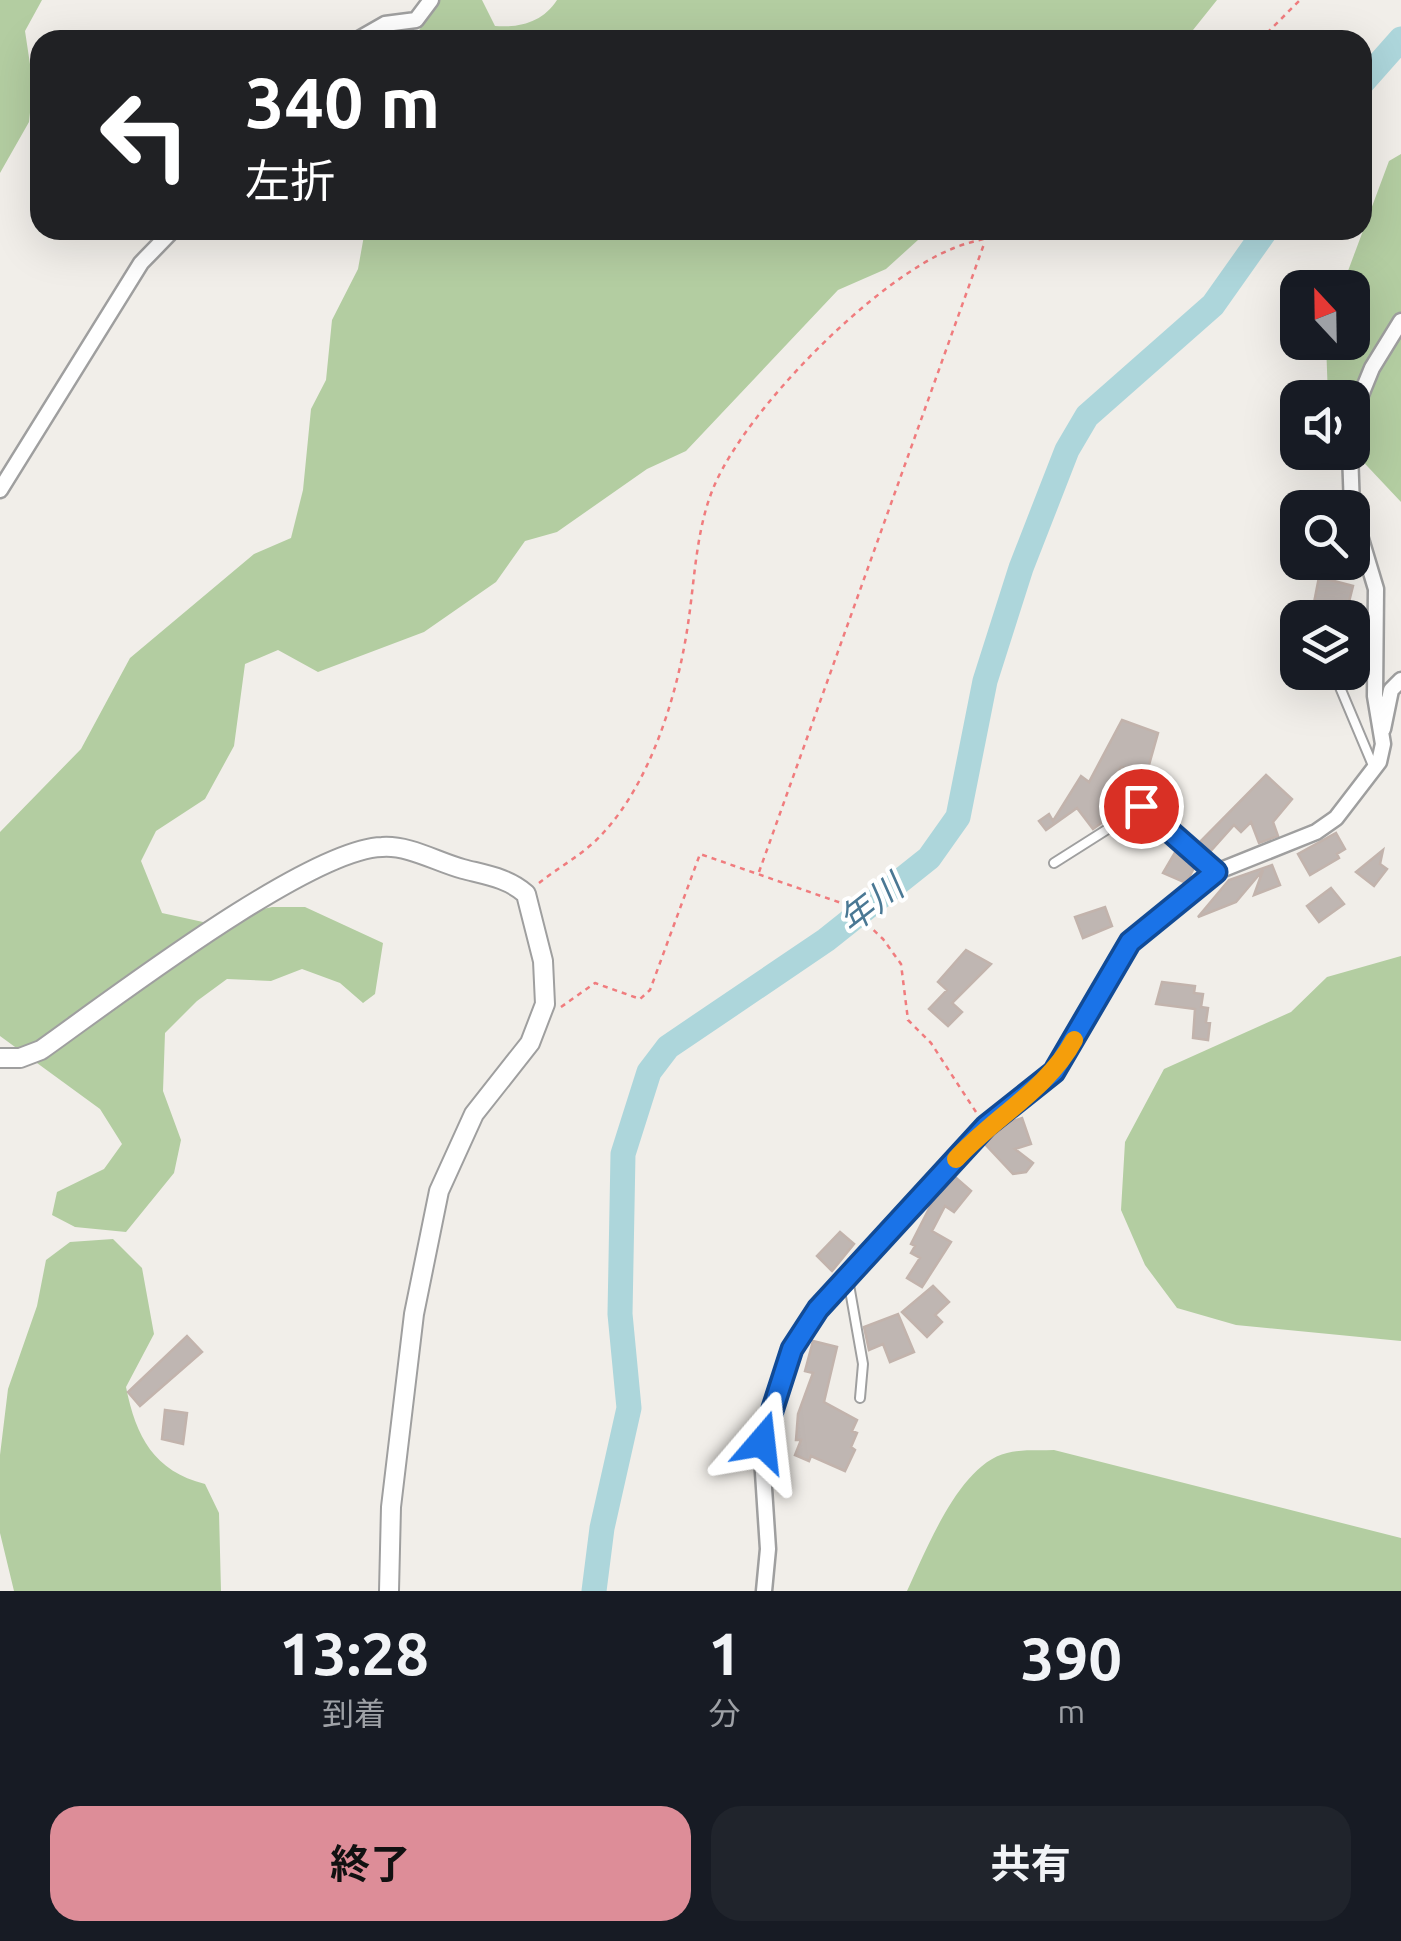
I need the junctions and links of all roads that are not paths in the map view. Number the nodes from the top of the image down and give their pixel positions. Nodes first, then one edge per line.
1 (432, 0) edge
2 (374, 30) edge
3 (163, 240) edge
4 (1401, 321) edge
5 (1367, 380) edge
6 (0, 490) edge
7 (1370, 562) edge
8 (1401, 680) edge
9 (1342, 690) edge
10 (1382, 730) junction
11 (1374, 770) junction
12 (1054, 863) dead end
13 (1216, 872) junction
14 (0, 1058) edge
15 (847, 1278) junction
16 (860, 1398) dead end
17 (388, 1591) edge
18 (764, 1591) edge

1 - 2 street
3 - 6 street
4 - 5 street
7 - 10 street
8 - 10 street
9 - 11 lane
10 - 11 street
11 - 13 street
12 - 13 lane
13 - 15 street
14 - 17 street
15 - 16 lane
15 - 18 street

